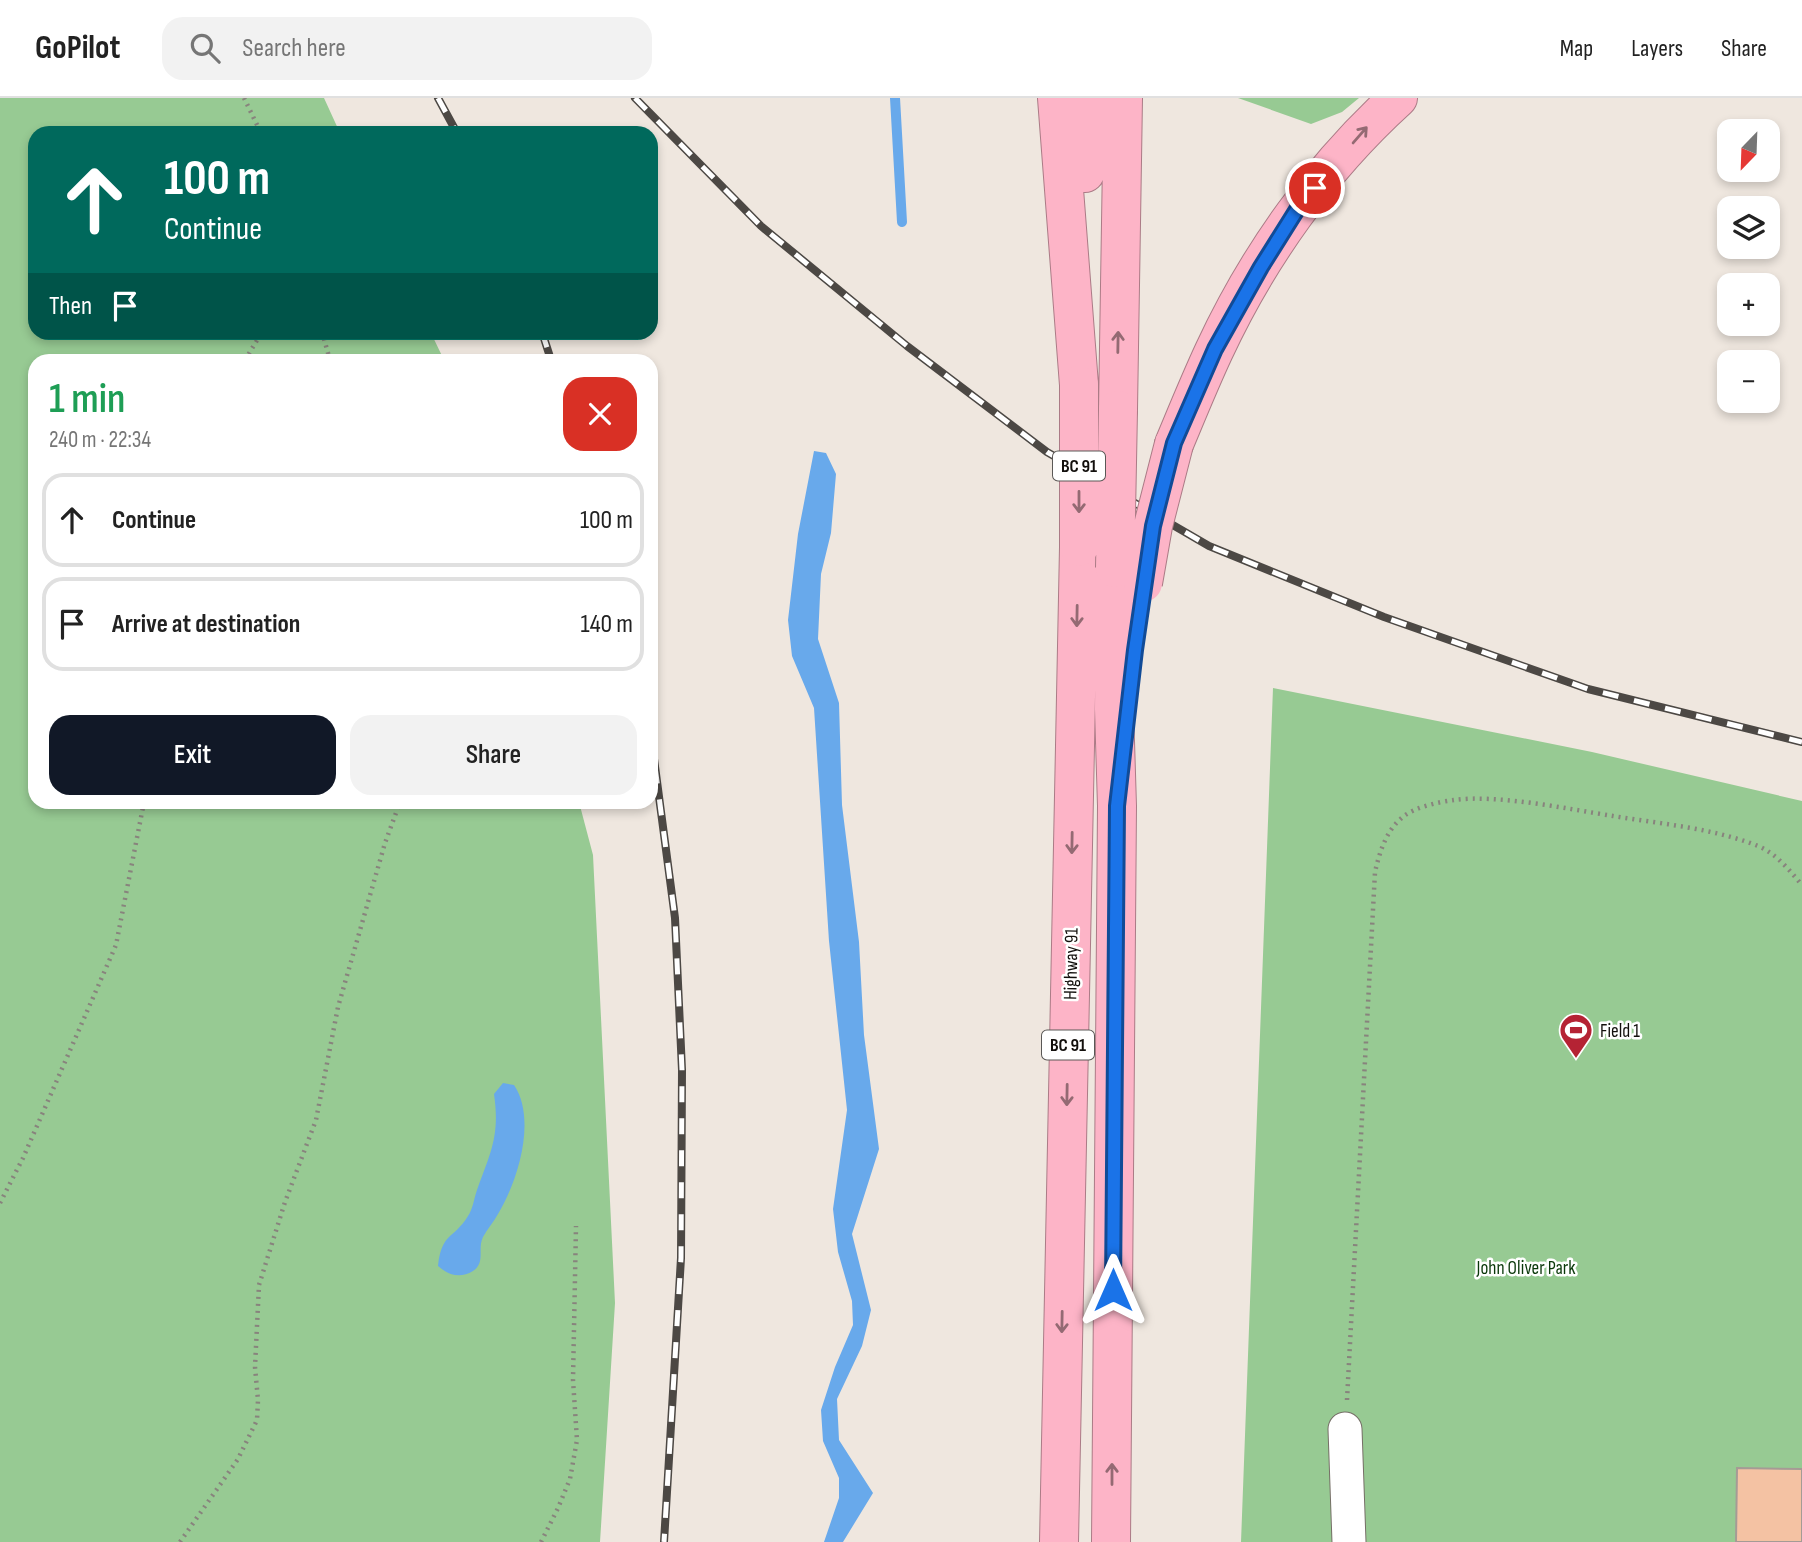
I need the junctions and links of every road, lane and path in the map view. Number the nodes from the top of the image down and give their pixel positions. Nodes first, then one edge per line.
1 (244, 98) edge
2 (1057, 98) edge
3 (1087, 98) edge
4 (1123, 98) edge
5 (1398, 98) edge
6 (258, 126) edge
7 (1079, 385) junction
8 (1129, 576) junction
9 (143, 809) edge
10 (398, 809) edge
11 (1802, 885) edge
12 (0, 1203) edge
13 (576, 1226) dead end
14 (1345, 1429) joint
15 (180, 1542) edge
16 (541, 1542) edge
17 (1059, 1542) edge
18 (1111, 1542) edge
19 (1349, 1542) edge

1 - 6 path
2 - 7 highway
3 - 7 highway
8 -> 4 highway, bridge
8 -> 5 highway, bridge
7 -> 17 highway, Highway 91 / BC 91, bridge
18 -> 8 highway, BC 91
9 - 12 path
10 - 15 path
11 - 14 path
13 - 16 path
14 - 19 lane

